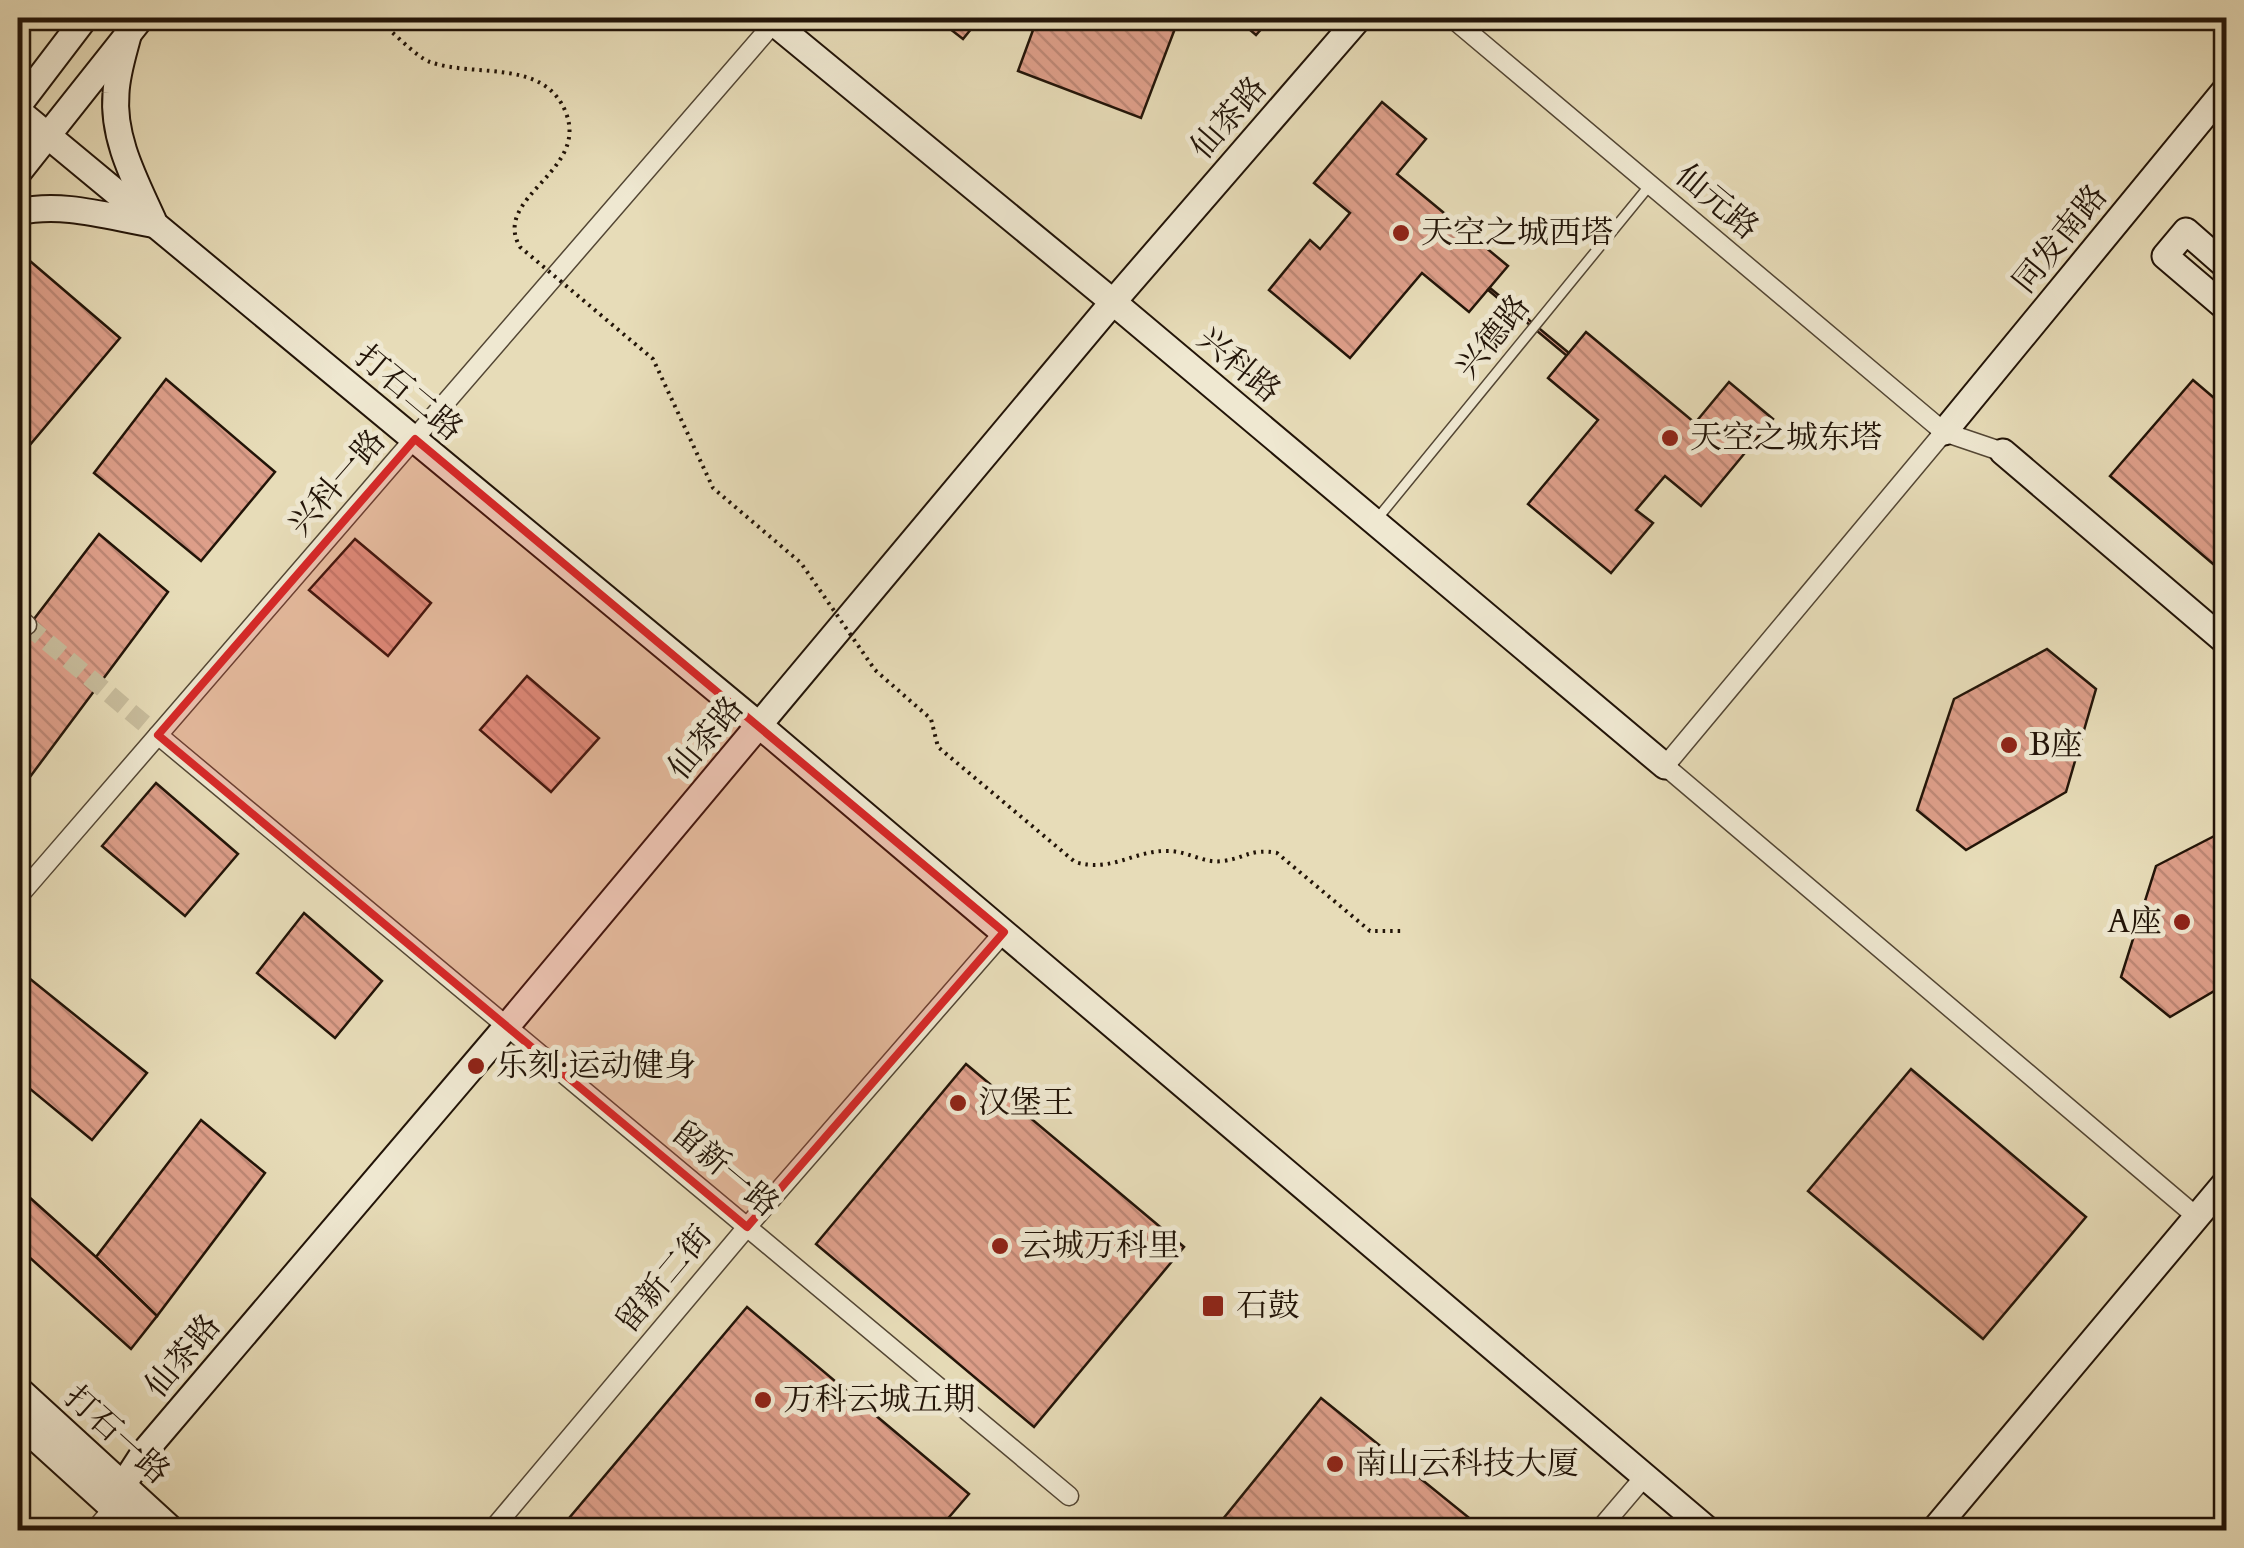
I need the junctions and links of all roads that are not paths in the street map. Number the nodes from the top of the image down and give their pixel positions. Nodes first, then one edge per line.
1 (85, 18) edge
2 (1359, 18) edge
3 (1452, 18) edge
4 (774, 19) edge
5 (135, 25) edge
6 (2226, 89) edge
7 (18, 108) edge
8 (48, 136) junction
9 (18, 173) edge
10 (1650, 185) junction
11 (18, 212) edge
12 (154, 224) junction
13 (2226, 266) edge
14 (1113, 302) junction
15 (2226, 308) edge
16 (1944, 432) junction
17 (414, 439) junction
18 (2003, 452) joint
19 (1375, 521) junction
20 (2226, 642) edge
21 (760, 724) junction
22 (158, 735) junction
23 (1665, 766) junction
24 (18, 897) edge
25 (1004, 932) junction
26 (507, 1026) junction
27 (2226, 1182) edge
28 (2197, 1217) junction
29 (747, 1227) junction
30 (18, 1389) edge
31 (18, 1422) edge
32 (1645, 1476) junction
33 (117, 1495) junction
34 (1068, 1496) dead end
35 (89, 1530) edge
36 (137, 1530) edge
37 (172, 1530) edge
38 (492, 1530) edge
39 (1599, 1530) edge
40 (1708, 1530) edge
41 (1934, 1530) edge

1 - 7 main road
2 - 14 main road, 仙茶路
3 - 10 street, 仙元路
4 - 14 main road, 兴科路
4 - 17 street, 兴科一路
5 - 8 main road
5 - 12 main road
6 - 16 main road, 同发南路
7 - 8 main road, 打石二路
8 - 9 main road
8 - 12 main road, 打石二路
10 - 16 street, 仙元路
10 - 19 lane, 兴德路
11 - 12 main road
12 - 17 main road, 打石二路
13 - 15 main road
14 - 19 main road, 兴科路
14 - 21 main road, 仙茶路
16 - 18 street
16 - 23 street
17 - 21 main road, 打石二路
17 - 22 street, 兴科一路
18 - 20 main road
19 - 23 main road, 兴科路
21 - 25 main road, 打石二路
21 - 26 main road, 仙茶路
22 - 24 street, 兴科一路
22 - 26 street, 留新一路
23 - 28 street
25 - 29 street, 留新二街
25 - 32 main road, 打石二路
26 - 29 street, 留新一路
26 - 33 main road, 仙茶路
27 - 28 main road
28 - 41 main road
29 - 34 street, 留新一路
29 - 38 street, 留新二街
30 - 33 main road, 打石一路
31 - 33 main road, 打石一路
32 - 39 street
32 - 40 main road, 打石二路
33 - 35 lane
33 - 36 main road, 打石一路
33 - 37 main road, 打石一路

